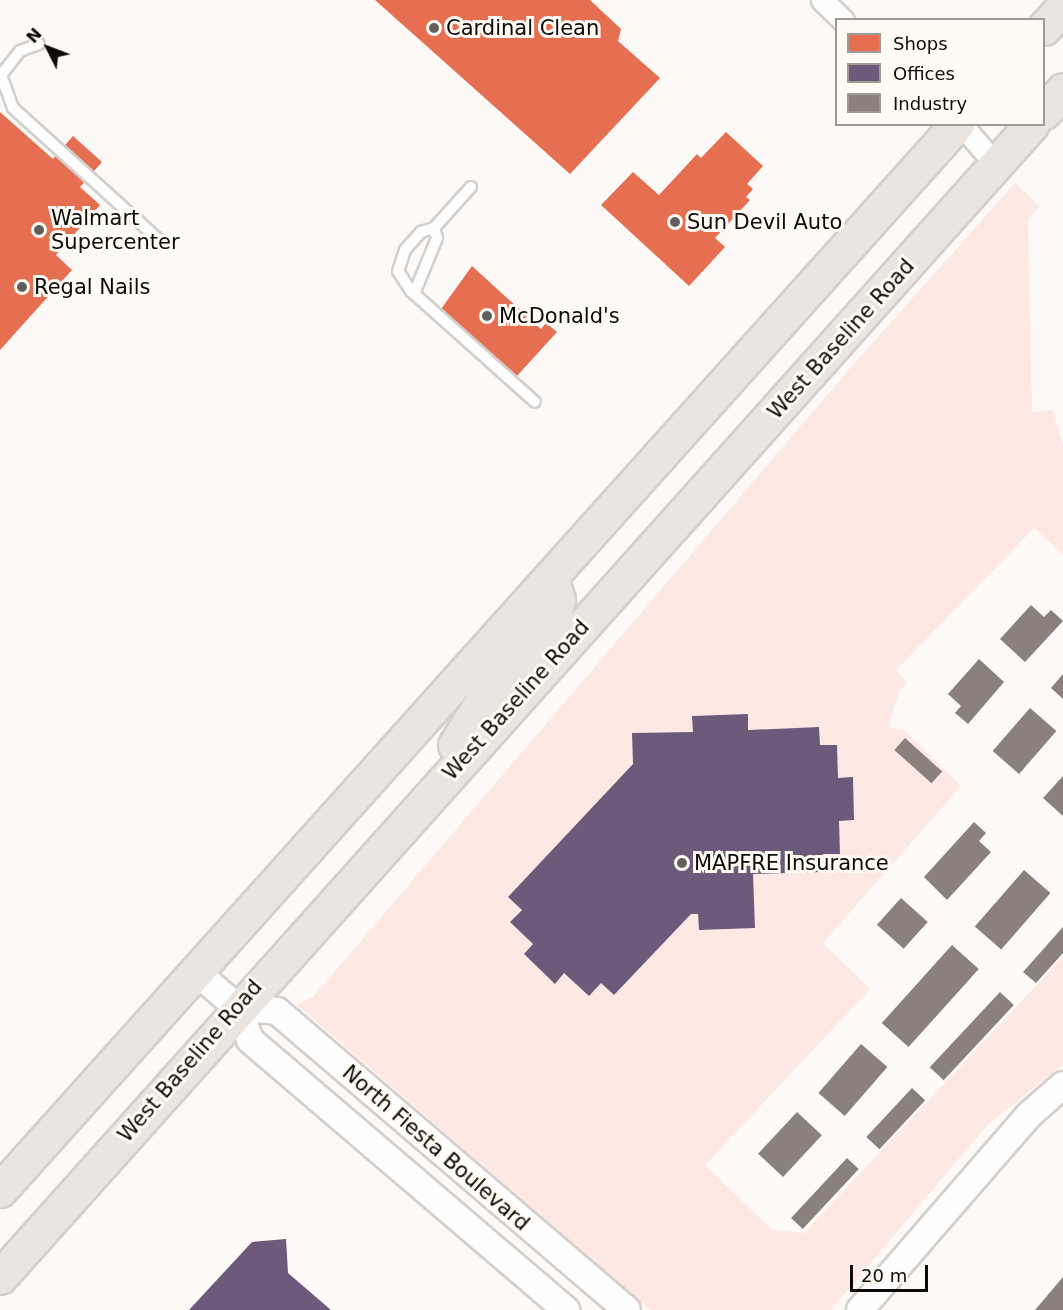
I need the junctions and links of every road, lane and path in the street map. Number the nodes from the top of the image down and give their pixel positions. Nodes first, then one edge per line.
1 (822, 0) edge
2 (1063, 7) edge
3 (841, 18) edge
4 (1045, 27) edge
5 (39, 44) dead end
6 (1063, 90) edge
7 (1045, 111) edge
8 (957, 126) edge
9 (961, 126) edge
10 (1030, 126) edge
11 (996, 165) junction
12 (471, 188) dead end
13 (434, 228) junction
14 (159, 239) dead end
15 (414, 294) junction
16 (535, 402) dead end
17 (551, 576) junction
18 (409, 818) junction
19 (196, 972) junction
20 (237, 1007) junction
21 (1063, 1085) edge
22 (0, 1190) edge
23 (558, 1252) junction
24 (0, 1276) edge
25 (541, 1290) junction
26 (566, 1310) edge
27 (627, 1310) edge
28 (860, 1310) edge

1 - 3 street
2 - 4 main road
5 - 14 lane
6 - 7 main road
8 - 17 main road
9 - 11 street
10 - 11 main road, West Baseline Road
11 - 18 main road, West Baseline Road
12 - 13 lane
13 - 15 lane
13 - 15 lane
15 - 16 lane
17 - 18 main road
17 - 19 main road
18 - 20 main road, West Baseline Road
19 - 20 street, North Fiesta Boulevard
19 - 22 main road
20 - 23 street, North Fiesta Boulevard
20 - 24 main road, West Baseline Road
20 - 25 street, North Fiesta Boulevard
21 - 28 street
23 - 25 street
23 - 27 street, North Fiesta Boulevard
25 - 26 street, North Fiesta Boulevard

